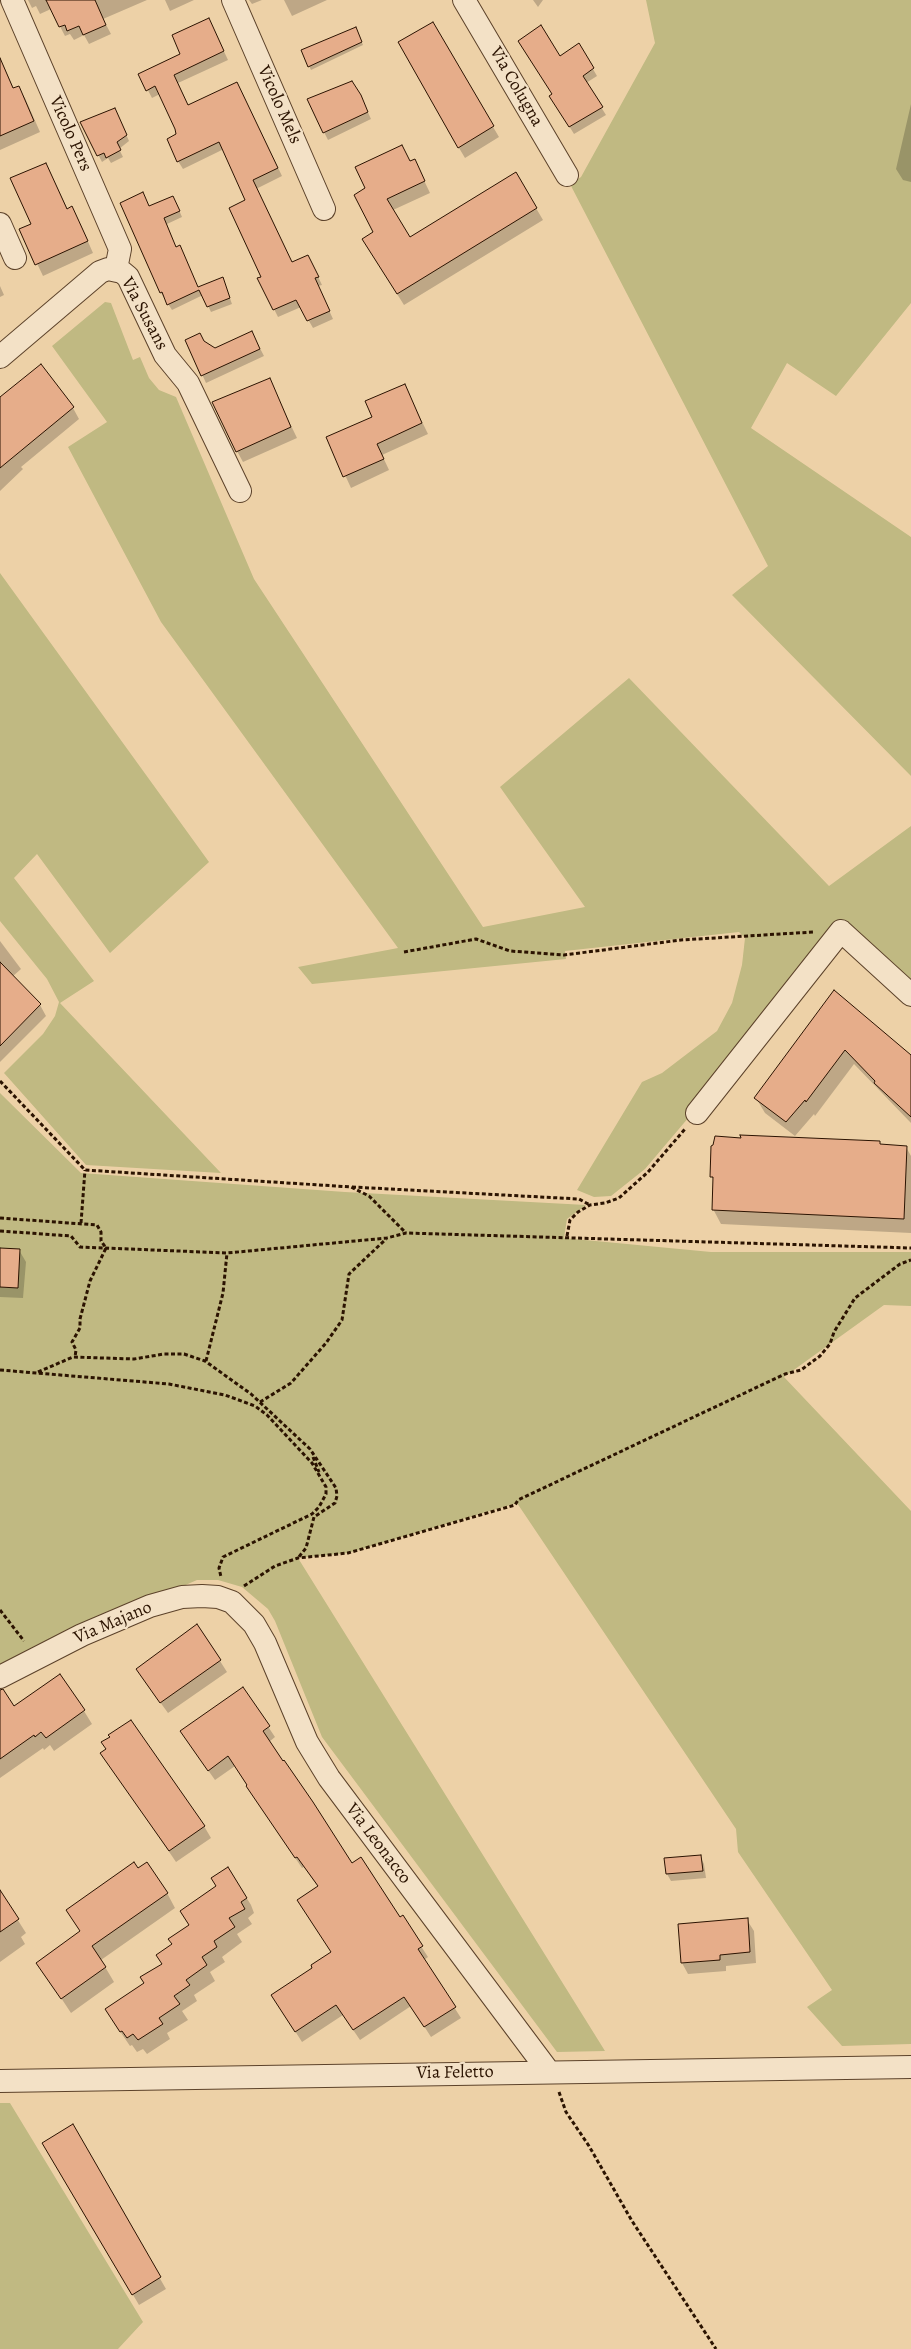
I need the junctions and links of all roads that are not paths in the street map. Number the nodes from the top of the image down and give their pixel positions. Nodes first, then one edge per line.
1 (12, 0) edge
2 (233, 0) edge
3 (464, 0) edge
4 (567, 175) dead end
5 (324, 209) dead end
6 (0, 224) edge
7 (15, 258) dead end
8 (116, 269) junction
9 (0, 357) edge
10 (240, 492) dead end
11 (911, 995) edge
12 (697, 1113) road end
13 (237, 1595) joint
14 (0, 1677) edge
15 (911, 2067) edge
16 (554, 2078) junction
17 (0, 2081) edge

1 - 8 street, Vicolo Pers
2 - 5 street, Vicolo Mels
3 - 4 street, Via Colugna
6 - 7 street
8 - 9 street, Via Susans
8 - 10 street, Via Susans
11 - 12 street
13 - 14 street, Via Majano
13 - 16 street, Via Leonacco
15 - 16 street, Via Feletto
16 - 17 street, Via Feletto

